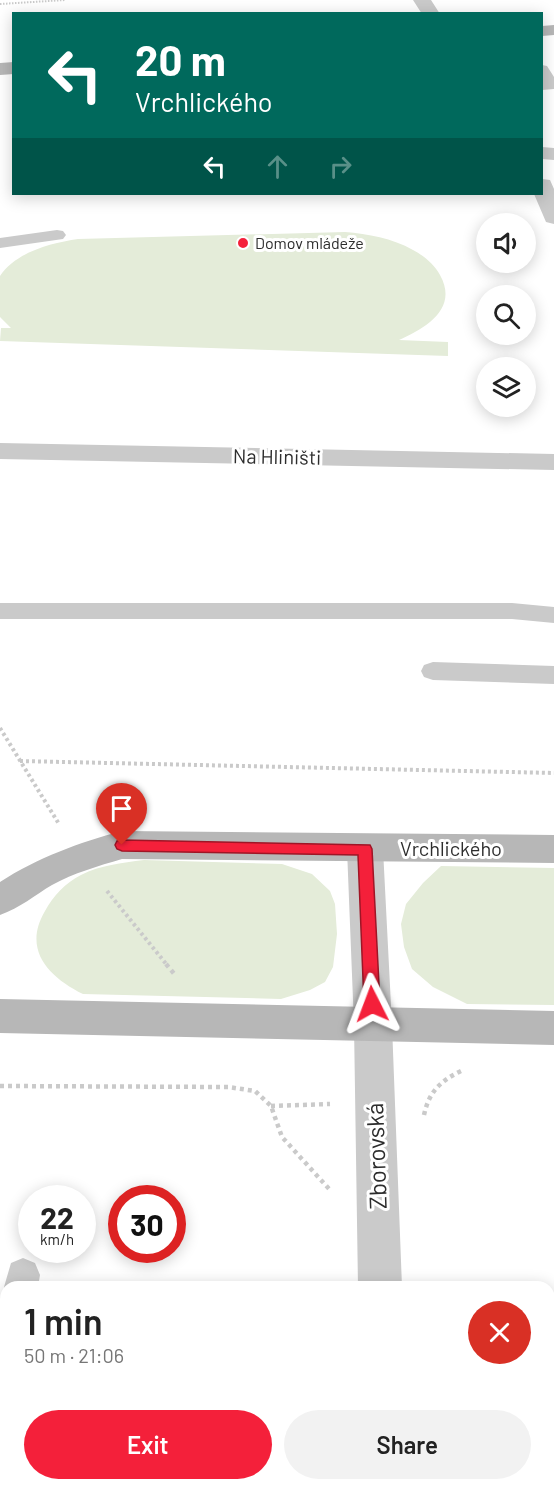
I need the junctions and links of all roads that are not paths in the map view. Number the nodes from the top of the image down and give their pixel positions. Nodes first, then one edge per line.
1 (543, 71) edge
2 (543, 86) edge
3 (543, 188) edge
4 (554, 217) edge
5 (57, 235) dead end
6 (0, 243) edge
7 (0, 451) edge
8 (554, 462) edge
9 (0, 611) edge
10 (554, 615) edge
11 (433, 671) dead end
12 (554, 675) edge
13 (365, 849) junction
14 (554, 849) edge
15 (0, 900) edge
16 (0, 1016) edge
17 (373, 1026) junction
18 (554, 1028) edge
19 (380, 1281) edge

1 - 2 lane
3 - 4 street
5 - 6 lane
7 - 8 street, Na Hliništi
9 - 10 lane
11 - 12 lane
13 - 14 street, Vrchlického
13 - 15 street, Vrchlického
13 - 17 street, Zborovská
16 - 17 street
17 - 18 street
17 - 19 street, Zborovská

